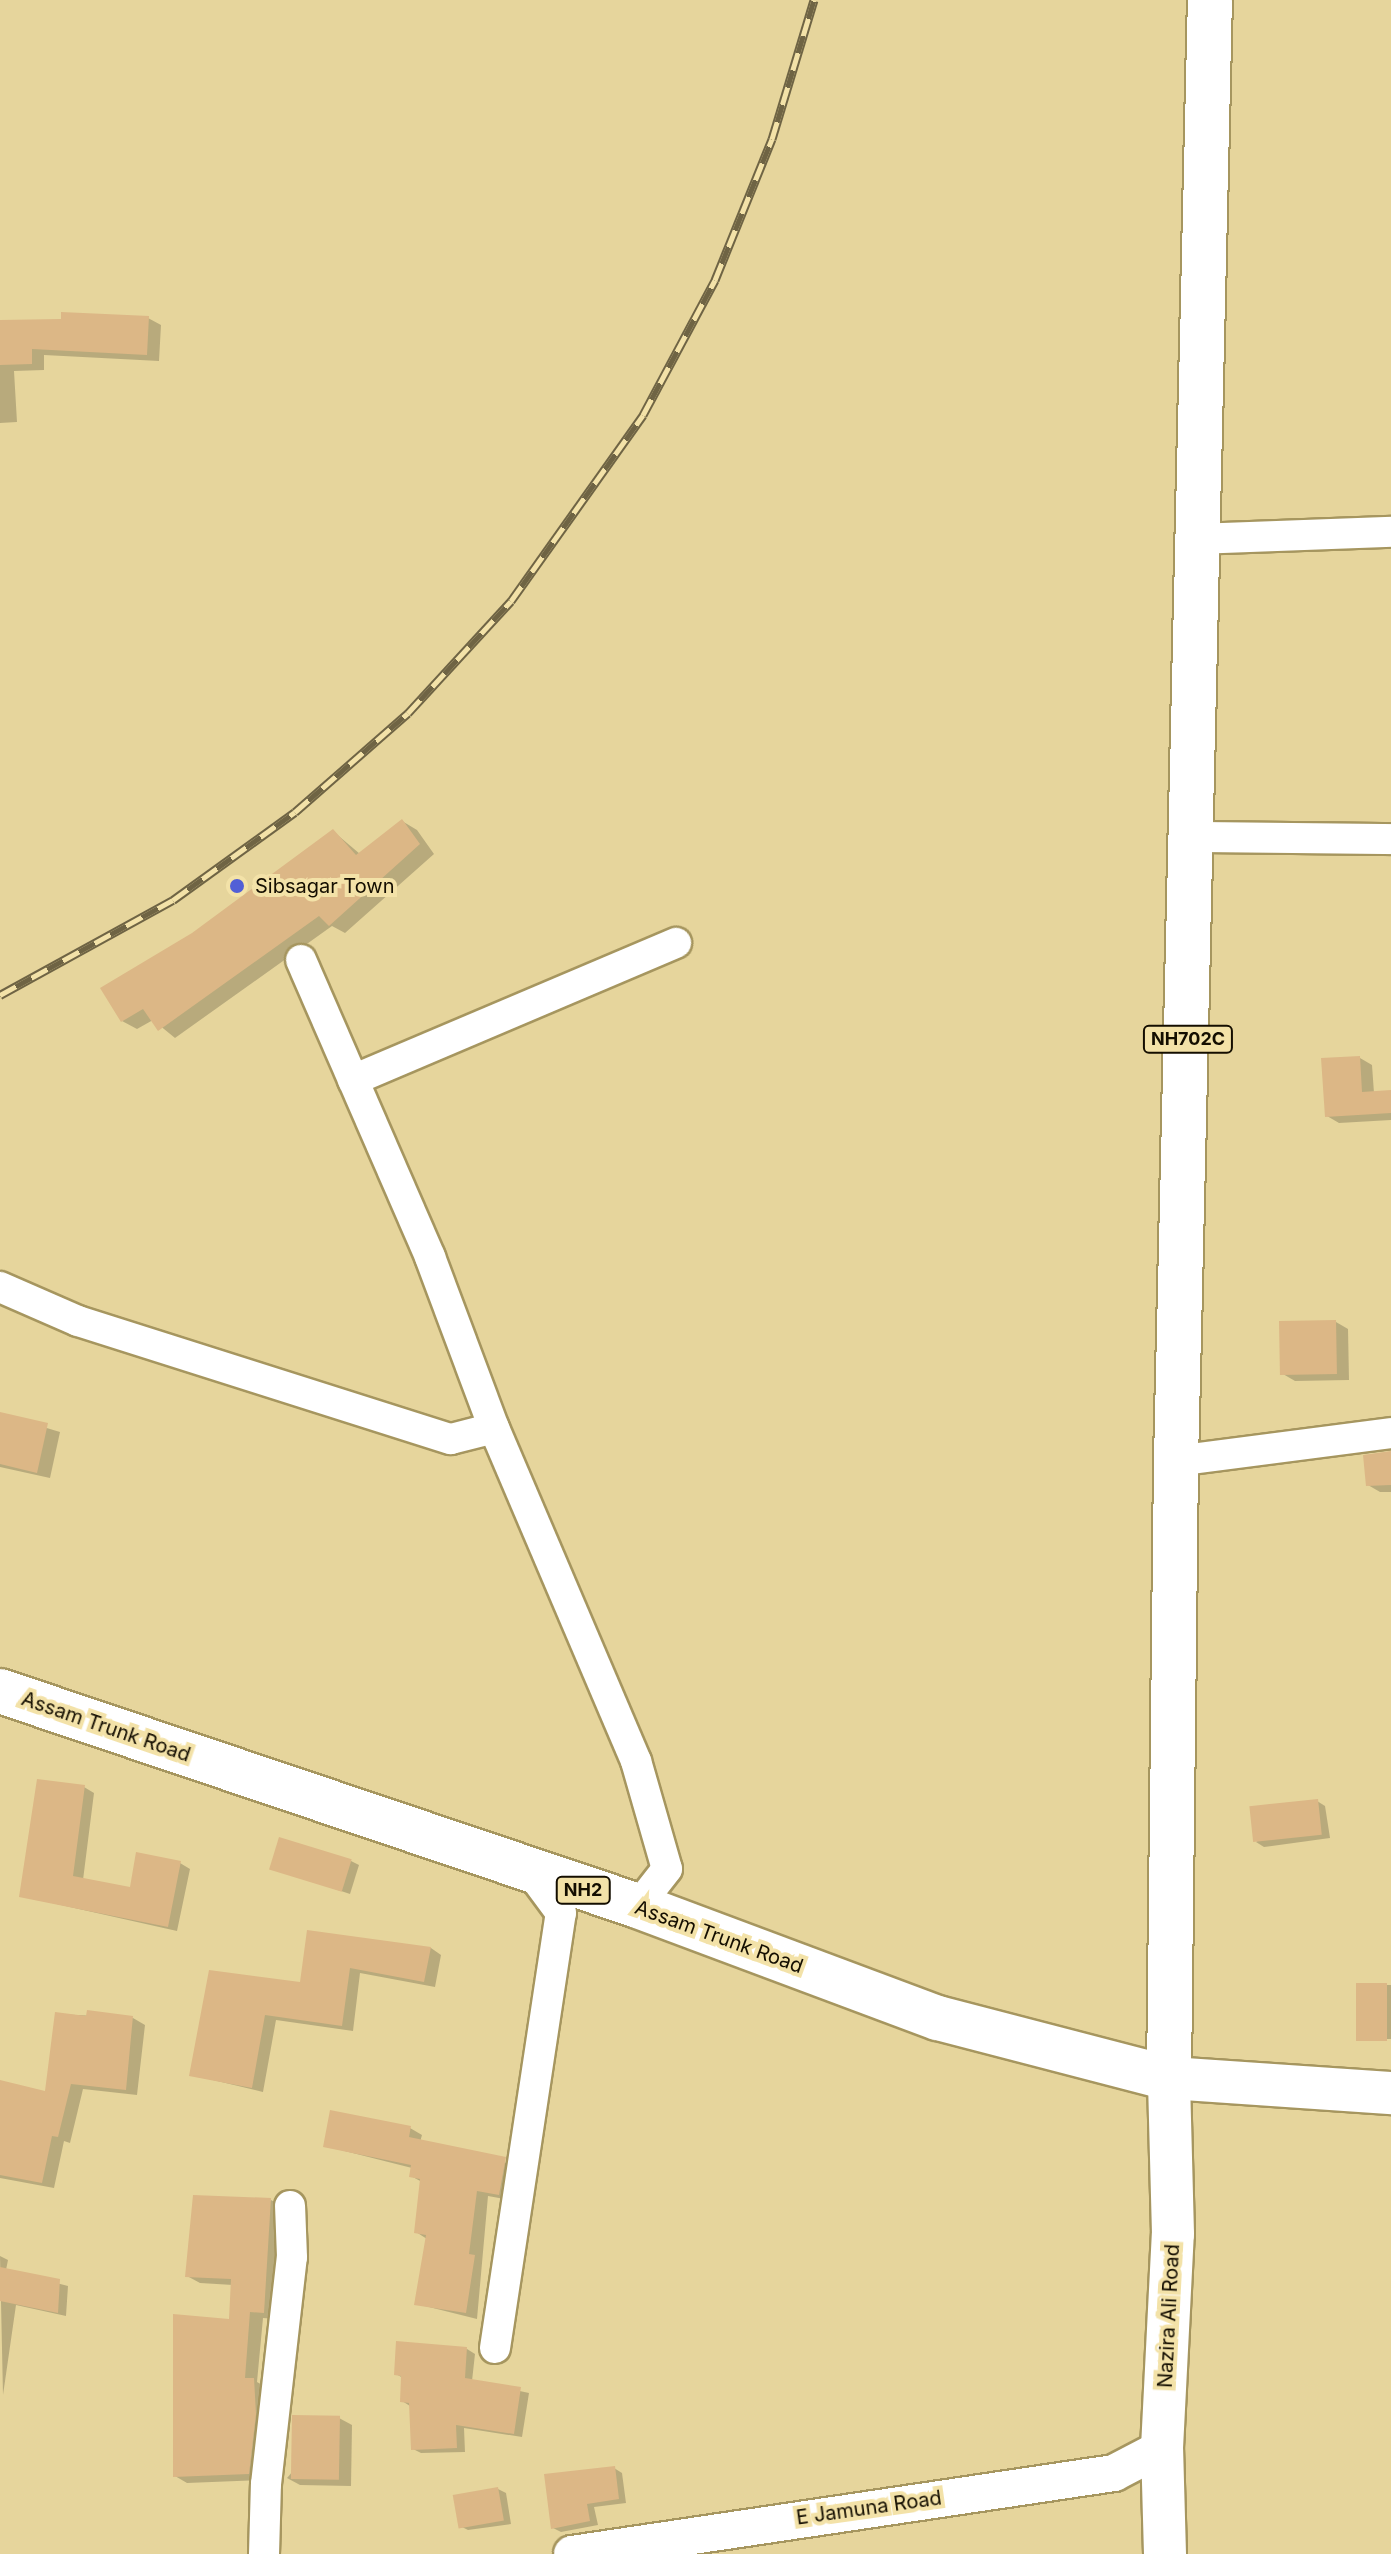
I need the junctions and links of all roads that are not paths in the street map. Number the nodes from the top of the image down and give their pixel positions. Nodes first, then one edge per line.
1 (1210, 0) edge
2 (1391, 532) edge
3 (1197, 539) junction
4 (1194, 837) junction
5 (1391, 839) edge
6 (676, 943) dead end
7 (301, 960) dead end
8 (353, 1080) junction
9 (0, 1287) edge
10 (494, 1428) junction
11 (1391, 1433) edge
12 (1176, 1461) junction
13 (0, 1691) edge
14 (532, 1874) junction
15 (638, 1906) junction
16 (1169, 2078) junction
17 (1391, 2093) edge
18 (290, 2206) dead end
19 (495, 2348) dead end
20 (1162, 2448) junction
21 (264, 2554) edge
22 (572, 2554) edge
23 (1165, 2554) edge

1 - 3 highway, NH702C
2 - 3 street
3 - 4 highway, NH702C
4 - 5 street
4 - 12 highway, NH702C
6 - 8 street
7 - 8 street
8 - 10 street
9 - 10 street
10 - 15 street
11 - 12 street
12 - 16 highway, NH702C
13 - 14 highway, Assam Trunk Road / NH2
14 - 15 highway, Assam Trunk Road / NH2
14 - 19 street
15 - 16 highway, Assam Trunk Road / NH2
16 - 17 main road
16 - 20 main road, Nazira Ali Road
18 - 21 street
20 - 22 street, E Jamuna Road
20 - 23 main road, Nazira Ali Road

